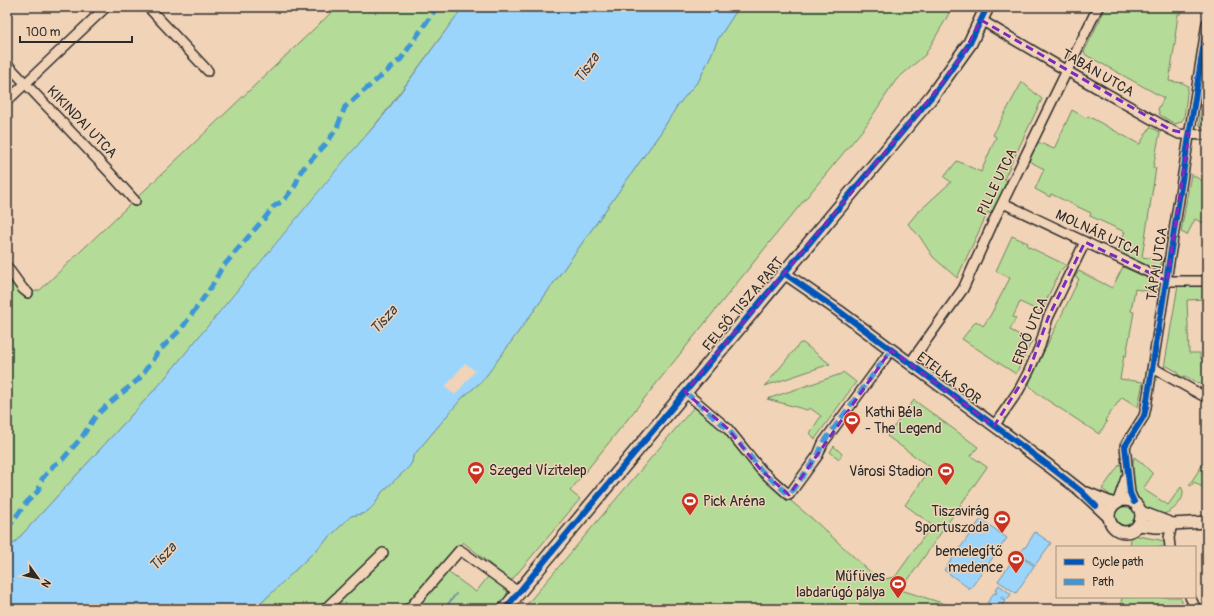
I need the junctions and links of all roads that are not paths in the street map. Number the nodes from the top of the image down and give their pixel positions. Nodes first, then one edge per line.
1 (106, 7) edge
2 (148, 7) edge
3 (987, 7) edge
4 (1098, 7) edge
5 (981, 20) junction
6 (1207, 23) edge
7 (7, 64) edge
8 (208, 71) dead end
9 (1066, 71) junction
10 (25, 84) junction
11 (7, 101) edge
12 (1189, 134) junction
13 (1207, 135) edge
14 (135, 201) dead end
15 (1003, 202) junction
16 (1085, 242) junction
17 (7, 266) edge
18 (784, 273) junction
19 (1167, 281) junction
20 (1207, 281) edge
21 (28, 293) dead end
22 (891, 350) junction
23 (910, 363) junction
24 (1153, 368) junction
25 (686, 392) junction
26 (1207, 398) edge
27 (994, 426) junction
28 (1128, 475) junction
29 (1081, 491) junction
30 (1134, 502) junction
31 (1116, 503) junction
32 (1141, 512) junction
33 (1109, 517) junction
34 (1207, 522) edge
35 (1172, 524) junction
36 (1139, 525) junction
37 (1170, 546) edge
38 (383, 553) dead end
39 (518, 592) junction
40 (1190, 598) edge
41 (325, 609) edge
42 (409, 609) edge
43 (506, 609) edge
44 (1196, 609) edge

1 - 10 street
2 - 8 street
3 - 5 main road, FELSŐ TISZA PART
4 - 9 street, PILLE UTCA
5 - 9 street, TABÁN UTCA
5 - 18 main road, FELSŐ TISZA PART
6 - 12 street, TÁPAI UTCA
7 - 10 street, KIKINDAI UTCA
9 - 12 street, TABÁN UTCA
9 - 15 street, PILLE UTCA
10 - 11 street
10 - 14 street, KIKINDAI UTCA
12 - 13 street, TABÁN UTCA
12 - 19 street, TÁPAI UTCA
15 - 16 street, MOLNÁR UTCA
15 - 23 street, PILLE UTCA
16 - 19 street, MOLNÁR UTCA
16 - 27 street, ERDŐ UTCA
17 - 21 street
18 - 22 street, ETELKA SOR
18 - 25 main road, FELSŐ TISZA PART
19 - 20 street, MOLNÁR UTCA
19 - 24 street, TÁPAI UTCA
22 - 23 street, ETELKA SOR
22 - 25 street
23 - 27 street, ETELKA SOR
24 - 26 street
24 - 28 street, TÁPAI UTCA
25 - 39 main road, FELSŐ TISZA PART
27 - 29 street, ETELKA SOR
28 - 30 street, TÁPAI UTCA
28 - 31 street, TÁPAI UTCA
29 - 31 street, ETELKA SOR
29 - 33 street, ETELKA SOR
30 - 31 street
30 - 32 street
31 - 33 street
32 - 35 street
32 - 36 street
33 - 36 street
34 - 35 street
35 - 36 street
35 - 37 street
38 - 41 street
39 - 42 street
39 - 43 main road, FELSŐ TISZA PART
40 - 44 street

